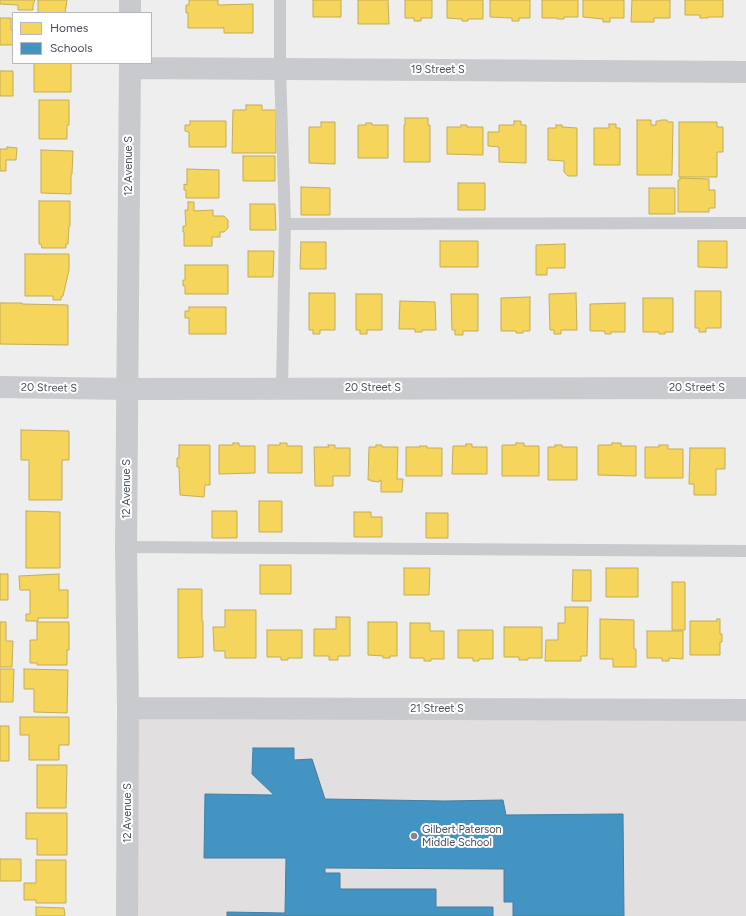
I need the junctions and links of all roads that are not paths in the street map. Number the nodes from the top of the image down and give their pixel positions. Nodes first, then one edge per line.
1 (130, 0) edge
2 (280, 0) edge
3 (130, 12) edge
4 (130, 66) edge
5 (280, 69) junction
6 (746, 72) edge
7 (746, 223) edge
8 (285, 224) junction
9 (0, 387) edge
10 (282, 388) junction
11 (746, 388) edge
12 (128, 389) junction
13 (126, 547) junction
14 (746, 551) edge
15 (128, 708) junction
16 (746, 710) edge
17 (127, 916) edge

1 - 3 street
2 - 5 lane
4 - 5 street, 19 Street S
4 - 12 street, 12 Avenue S
5 - 6 street, 19 Street S
5 - 8 lane
7 - 8 lane
8 - 10 lane
9 - 12 street, 20 Street S
10 - 11 street, 20 Street S
10 - 12 street, 20 Street S
12 - 13 street, 12 Avenue S
13 - 14 lane
13 - 15 street, 12 Avenue S
15 - 16 street, 21 Street S
15 - 17 street, 12 Avenue S

